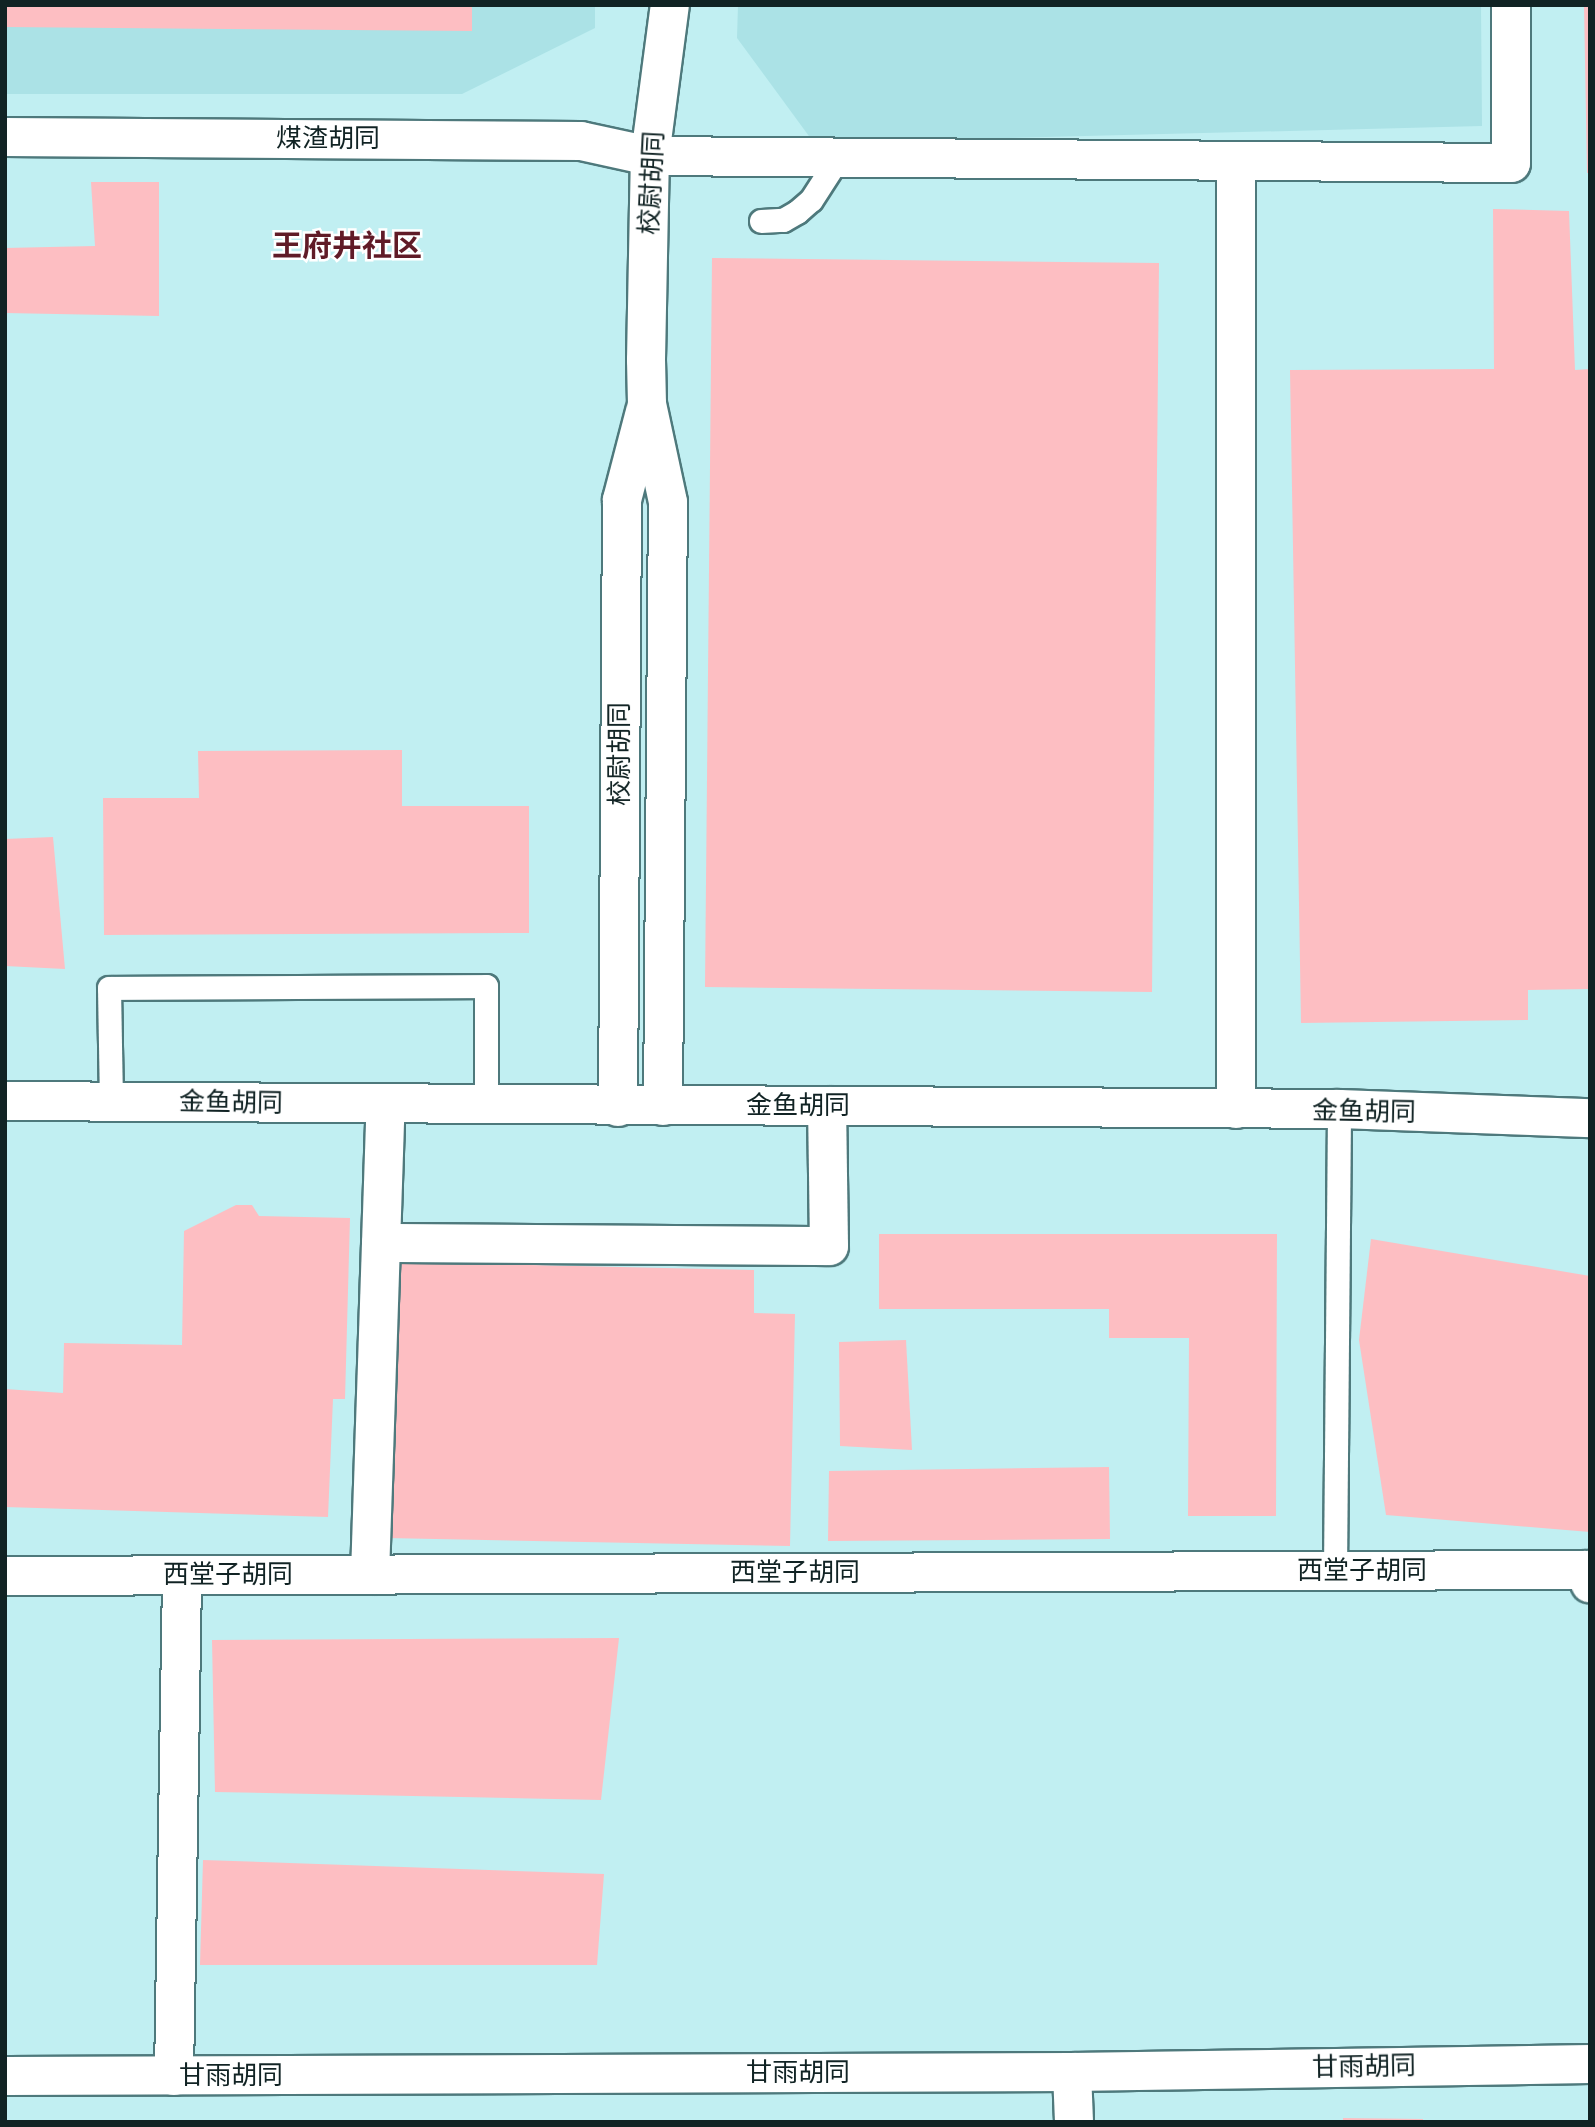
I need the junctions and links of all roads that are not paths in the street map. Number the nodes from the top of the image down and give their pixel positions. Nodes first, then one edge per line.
1 (670, 5) edge
2 (1511, 5) edge
3 (5, 137) edge
4 (650, 156) junction
5 (838, 158) junction
6 (1236, 163) junction
7 (761, 221) dead end
8 (647, 404) junction
9 (679, 491) dead end
10 (668, 548) junction
11 (5, 1101) edge
12 (111, 1102) junction
13 (386, 1105) junction
14 (486, 1105) junction
15 (663, 1106) junction
16 (827, 1106) junction
17 (618, 1107) junction
18 (1236, 1109) junction
19 (1339, 1109) junction
20 (1590, 1118) edge
21 (381, 1243) junction
22 (1335, 1571) junction
23 (370, 1575) junction
24 (5, 1576) edge
25 (182, 1576) junction
26 (1588, 1576) edge
27 (1590, 2064) edge
28 (1072, 2072) junction
29 (5, 2076) edge
30 (174, 2076) junction
31 (1074, 2122) edge

1 - 4 street, 校尉胡同
2 - 6 street, 煤渣胡同
3 - 4 street, 煤渣胡同
4 - 5 street, 煤渣胡同
4 - 8 street, 校尉胡同
5 - 6 street, 煤渣胡同
5 - 7 lane
6 - 18 street
8 - 10 street, 校尉胡同
8 - 17 street, 校尉胡同
9 - 10 lane
10 - 15 street, 校尉胡同
11 - 12 street, 金鱼胡同
12 - 13 street, 金鱼胡同
12 - 14 lane
13 - 14 street, 金鱼胡同
13 - 21 street
14 - 17 street, 金鱼胡同
15 - 16 street, 金鱼胡同
15 - 17 street, 金鱼胡同
16 - 18 street, 金鱼胡同
16 - 21 street
18 - 19 street, 金鱼胡同
19 - 20 street, 金鱼胡同
19 - 22 lane
21 - 23 street
22 - 23 street, 西堂子胡同
22 - 26 street, 西堂子胡同
23 - 25 street, 西堂子胡同
24 - 25 street, 西堂子胡同
25 - 30 street
27 - 28 street, 甘雨胡同
28 - 30 street, 甘雨胡同
28 - 31 street
29 - 30 street, 甘雨胡同

